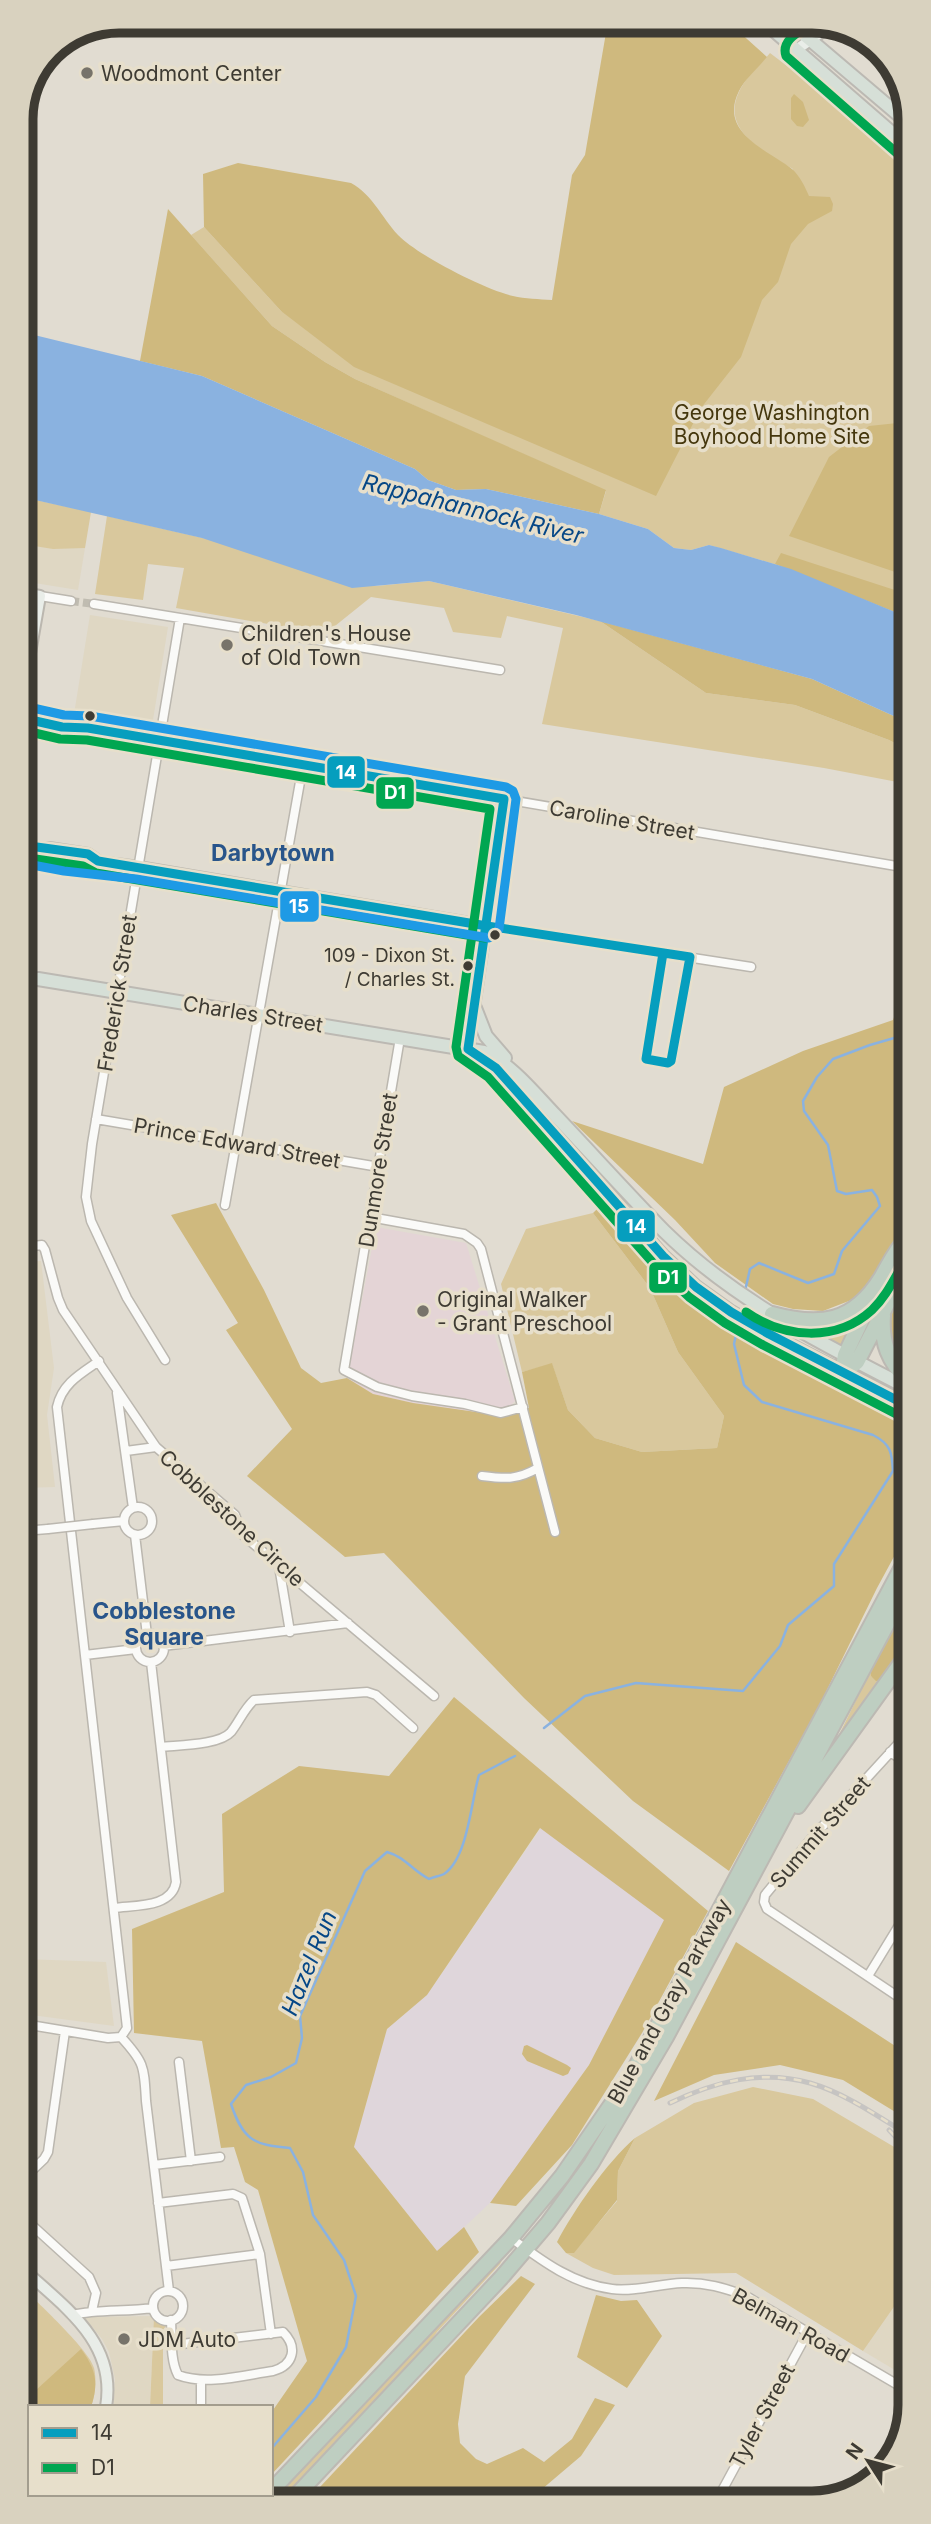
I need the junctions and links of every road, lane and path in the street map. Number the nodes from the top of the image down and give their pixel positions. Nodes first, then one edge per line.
1 (777, 33) edge
2 (802, 33) edge
3 (819, 33) edge
4 (810, 40) junction
5 (796, 50) junction
6 (898, 115) edge
7 (898, 138) edge
8 (33, 595) edge
9 (40, 596) junction
10 (71, 601) tunnel mouth
11 (94, 604) tunnel mouth
12 (180, 618) junction
13 (33, 636) edge
14 (500, 670) dead end
15 (33, 719) edge
16 (53, 722) tunnel mouth
17 (71, 725) tunnel mouth
18 (160, 741) junction
19 (303, 765) junction
20 (504, 799) junction
21 (48, 851) tunnel mouth
22 (898, 865) edge
23 (138, 867) junction
24 (280, 891) junction
25 (487, 926) junction
26 (751, 967) dead end
27 (38, 979) tunnel mouth
28 (118, 991) junction
29 (475, 1008) junction
30 (259, 1016) junction
31 (400, 1038) junction
32 (468, 1049) junction
33 (537, 1096) junction
34 (96, 1119) junction
35 (237, 1143) junction
36 (379, 1167) junction
37 (225, 1205) dead end
38 (370, 1217) junction
39 (33, 1246) edge
40 (898, 1250) edge
41 (882, 1275) junction
42 (898, 1283) edge
43 (883, 1311) junction
44 (772, 1314) junction
45 (851, 1358) junction
46 (165, 1360) dead end
47 (99, 1361) junction
48 (898, 1369) edge
49 (842, 1373) junction
50 (898, 1383) edge
51 (117, 1390) junction
52 (898, 1401) edge
53 (523, 1407) junction
54 (156, 1447) junction
55 (126, 1451) junction
56 (538, 1468) junction
57 (482, 1475) dead end
58 (133, 1507) junction
59 (124, 1521) junction
60 (33, 1530) edge
61 (555, 1532) dead end
62 (135, 1535) junction
63 (279, 1566) junction
64 (898, 1576) edge
65 (898, 1603) edge
66 (348, 1623) junction
67 (290, 1632) junction
68 (147, 1634) junction
69 (163, 1646) junction
70 (136, 1649) junction
71 (85, 1655) junction
72 (151, 1661) junction
73 (898, 1667) edge
74 (434, 1696) dead end
75 (413, 1728) dead end
76 (898, 1744) edge
77 (161, 1747) junction
78 (890, 1752) junction
79 (898, 1757) edge
80 (746, 1874) junction
81 (114, 1908) junction
82 (898, 1927) edge
83 (701, 1958) junction
84 (868, 1976) junction
85 (898, 1996) edge
86 (33, 2026) edge
87 (65, 2031) junction
88 (121, 2037) junction
89 (179, 2062) dead end
90 (220, 2157) dead end
91 (191, 2161) junction
92 (154, 2165) junction
93 (33, 2169) edge
94 (158, 2203) junction
95 (33, 2225) edge
96 (510, 2238) junction
97 (526, 2249) junction
98 (261, 2254) junction
99 (166, 2266) junction
100 (33, 2278) edge
101 (169, 2291) junction
102 (153, 2308) junction
103 (92, 2311) junction
104 (72, 2315) junction
105 (171, 2320) junction
106 (808, 2332) junction
107 (271, 2333) junction
108 (173, 2345) junction
109 (201, 2380) junction
110 (898, 2385) edge
111 (106, 2405) edge
112 (201, 2405) edge
113 (273, 2490) edge
114 (300, 2491) edge
115 (722, 2491) edge

1 - 5 main road
2 - 4 main road
3 - 4 street
4 - 5 street
4 - 6 main road
5 - 7 main road
8 - 9 street
9 - 10 street
9 - 13 street
11 - 12 street
12 - 14 street
12 - 18 street, Frederick Street
15 - 16 street
17 - 18 street, Caroline Street
18 - 19 street, Caroline Street
18 - 23 street, Frederick Street
19 - 20 street, Caroline Street
19 - 24 street
20 - 22 street, Caroline Street
20 - 25 street
21 - 23 street
23 - 24 street
23 - 28 street, Frederick Street
24 - 25 street
24 - 30 street
25 - 26 street
25 - 29 street
27 - 28 main road, Charles Street
28 - 30 main road, Charles Street
28 - 34 street, Frederick Street
29 - 32 street
29 - 33 main road
30 - 31 main road, Charles Street
30 - 35 street
31 - 32 main road, Charles Street
31 - 36 street, Dunmore Street
32 - 33 main road
32 - 49 main road
33 - 44 main road
34 - 35 street, Prince Edward Street
34 - 46 street, Frederick Street
35 - 36 street, Prince Edward Street
35 - 37 street
36 - 38 street, Dunmore Street
38 - 53 street
38 - 53 street, Dunmore Street
39 - 47 street, Cobblestone Circle
40 - 41 highway
41 - 44 highway
41 - 45 highway
42 - 43 highway
43 - 45 highway
43 - 48 highway
44 - 45 main road
45 - 49 highway
45 - 50 main road
47 - 51 street, Cobblestone Circle
47 - 71 street
49 - 52 main road
51 - 54 street, Cobblestone Circle
51 - 55 street
53 - 56 street
54 - 55 street
54 - 63 street, Cobblestone Circle
55 - 58 street
56 - 57 street
56 - 61 street
58 - 59 street
58 - 62 street
59 - 60 street, bridge
59 - 62 street
62 - 68 street
63 - 66 street, Cobblestone Circle
63 - 67 street
64 - 80 highway, Blue and Gray Parkway
65 - 80 highway, Blue and Gray Parkway
66 - 67 street
66 - 74 street, Cobblestone Circle
67 - 69 street
68 - 69 street
68 - 70 street
69 - 72 street
70 - 71 street
70 - 72 street
71 - 81 street
72 - 77 street
73 - 80 highway
75 - 77 street
76 - 78 street, Summit Street
77 - 81 street
78 - 79 street
78 - 84 street, Summit Street
80 - 83 highway, Blue and Gray Parkway
81 - 88 street
82 - 84 street
83 - 96 highway, Blue and Gray Parkway
83 - 97 highway, Blue and Gray Parkway
84 - 85 street
86 - 87 street
87 - 88 street
87 - 93 street
88 - 92 street
89 - 91 street
90 - 91 street
91 - 92 street
92 - 94 street
94 - 98 street
94 - 99 street
95 - 103 street
96 - 97 street, Belman Road
96 - 113 highway, Blue and Gray Parkway
97 - 106 street, Belman Road
97 - 114 highway, Blue and Gray Parkway
98 - 99 street
98 - 107 street
99 - 101 street
100 - 104 street
101 - 102 street
101 - 105 street
102 - 103 street
102 - 105 street
103 - 104 street
104 - 111 street
105 - 108 street
106 - 110 street, Belman Road
106 - 115 street, Tyler Street
107 - 108 street
107 - 109 street
108 - 109 street
109 - 112 street

